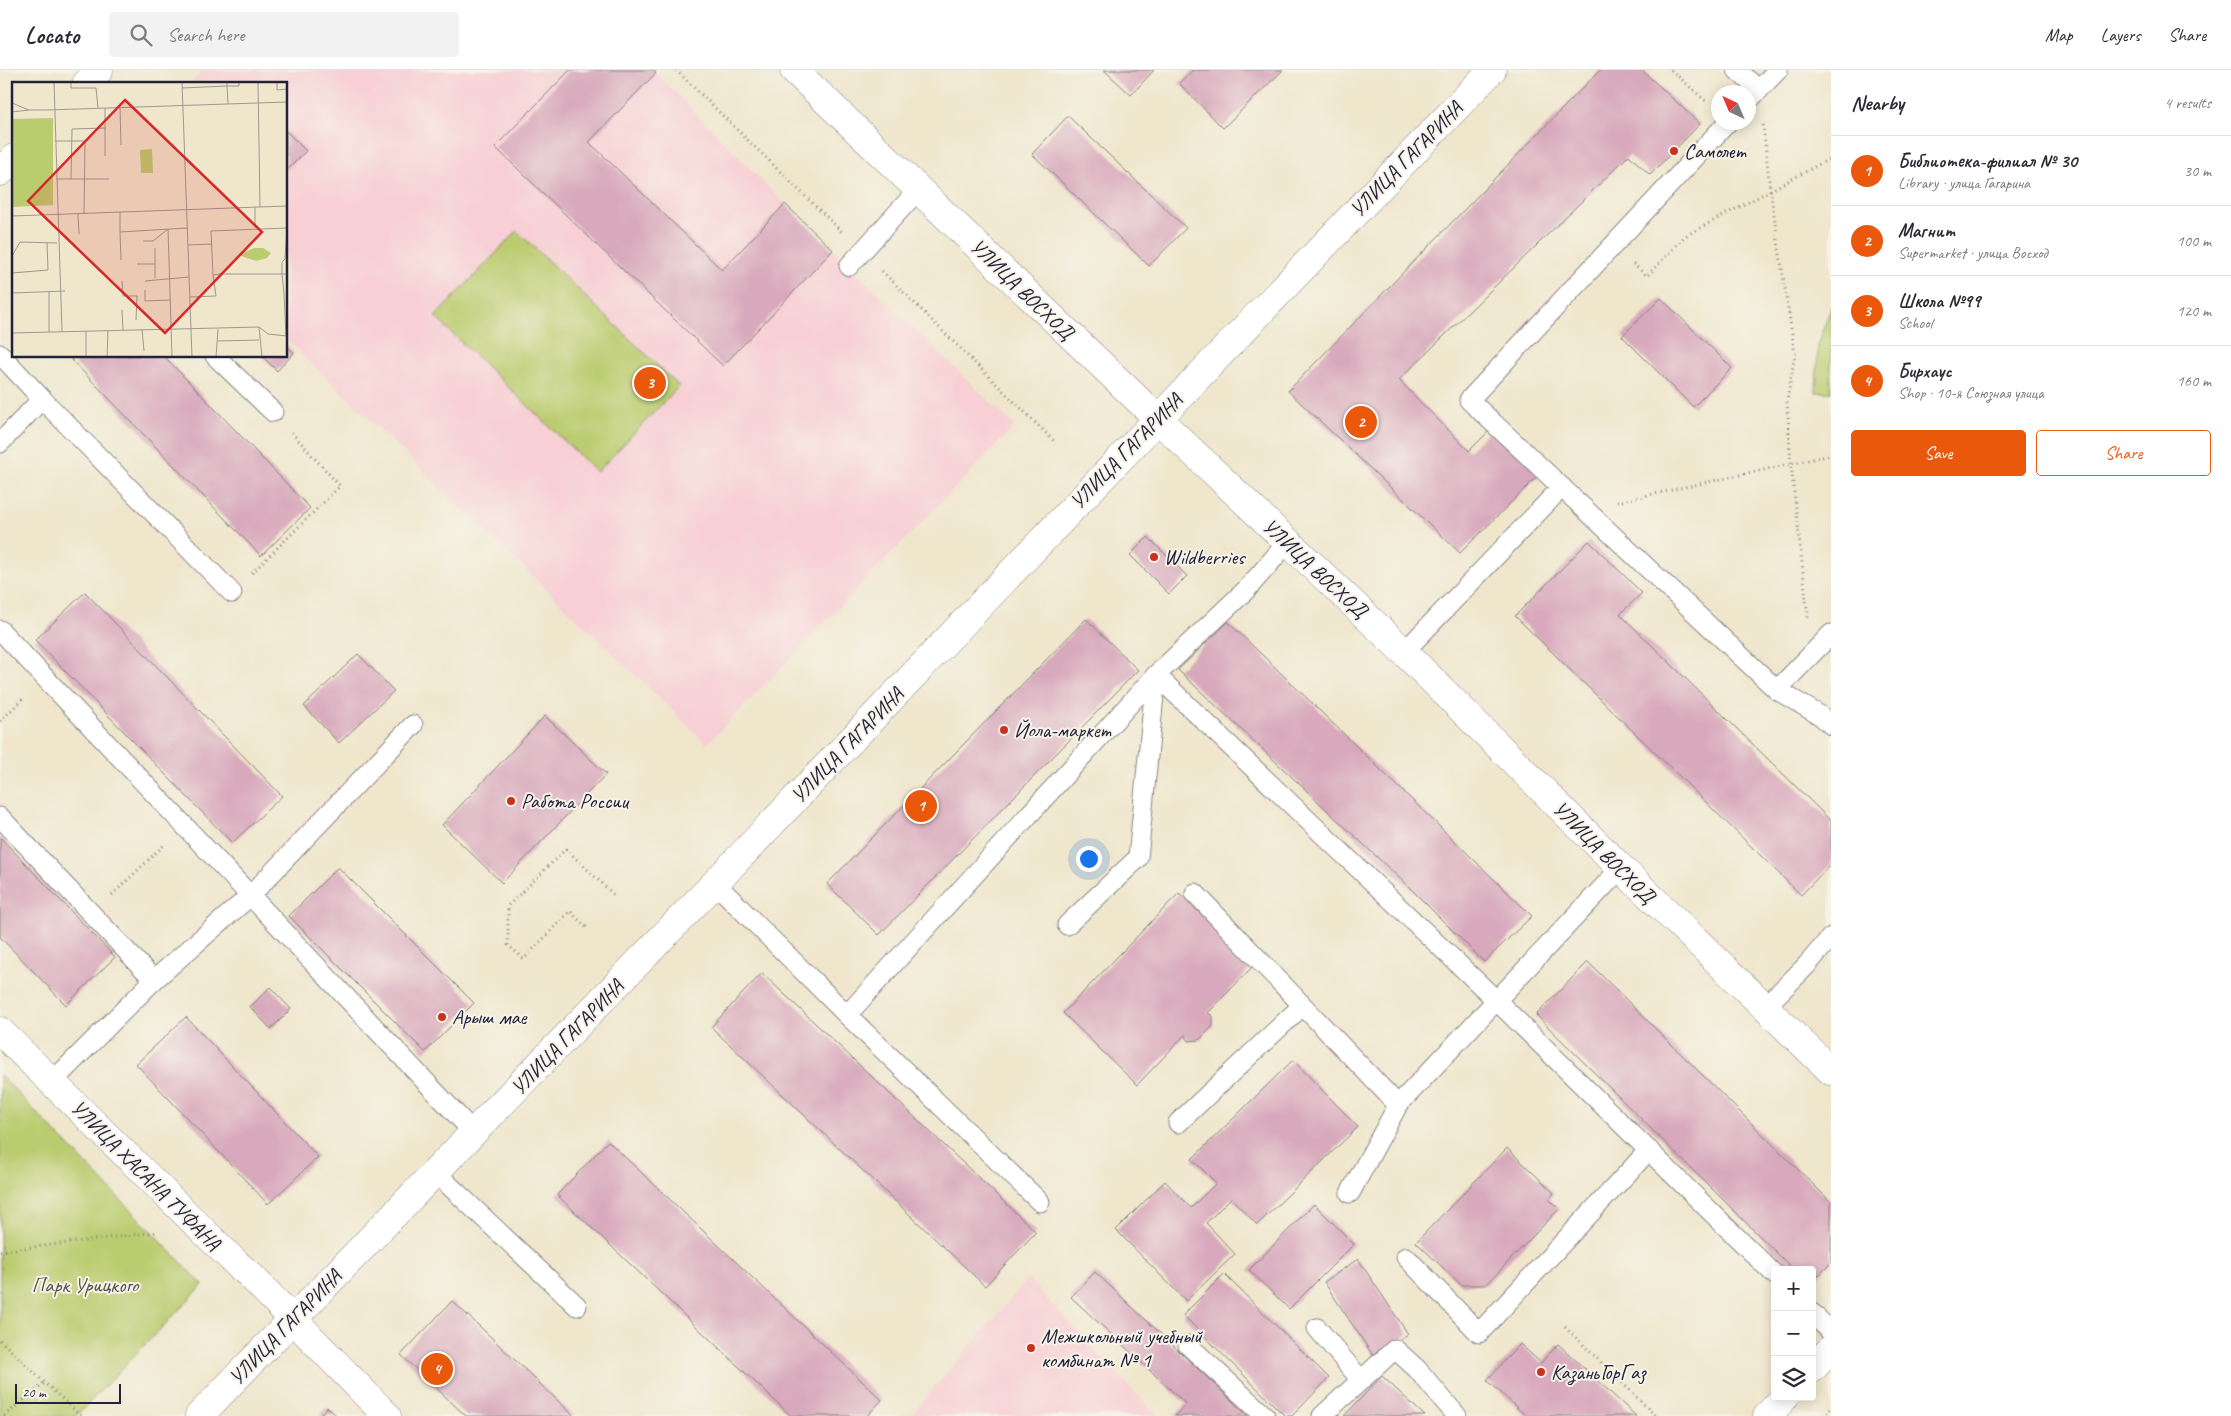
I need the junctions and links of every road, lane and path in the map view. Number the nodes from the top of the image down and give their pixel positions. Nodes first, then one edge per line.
1 (99, 70) edge
2 (794, 70) edge
3 (1492, 70) edge
4 (1672, 70) edge
5 (1737, 70) edge
6 (1778, 70) edge
7 (88, 82) edge
8 (1747, 85) edge
9 (1756, 94) edge
10 (1711, 105) edge
11 (1756, 108) edge
12 (1720, 130) edge
13 (1831, 158) edge
14 (1770, 189) junction
15 (919, 190) junction
16 (1612, 245) junction
17 (849, 266) dead end
18 (0, 354) edge
19 (217, 358) edge
20 (42, 399) junction
21 (273, 412) joint
22 (1158, 419) junction
23 (0, 443) edge
24 (1831, 455) edge
25 (1791, 464) junction
26 (1562, 487) junction
27 (1585, 509) junction
28 (1288, 542) junction
29 (232, 593) joint
30 (0, 630) edge
31 (1831, 634) edge
32 (1404, 652) junction
33 (1812, 652) junction
34 (1156, 675) junction
35 (44, 678) junction
36 (1777, 690) junction
37 (0, 720) edge
38 (413, 725) dead end
39 (1831, 725) edge
40 (0, 817) edge
41 (184, 825) junction
42 (1621, 868) junction
43 (715, 883) junction
44 (1195, 893) dead end
45 (250, 896) junction
46 (615, 896) dead end
47 (92, 914) junction
48 (1067, 925) dead end
49 (586, 927) dead end
50 (1831, 937) edge
51 (154, 980) junction
52 (1497, 1001) junction
53 (1302, 1006) junction
54 (1764, 1008) junction
55 (847, 1015) junction
56 (0, 1030) edge
57 (1831, 1071) edge
58 (52, 1082) junction
59 (1398, 1105) junction
60 (1178, 1123) dead end
61 (474, 1133) junction
62 (1649, 1150) junction
63 (436, 1172) junction
64 (1350, 1193) dead end
65 (1040, 1202) dead end
66 (161, 1232) dead end
67 (0, 1251) edge
68 (1406, 1257) dead end
69 (1771, 1271) edge
70 (577, 1306) dead end
71 (1816, 1317) edge
72 (292, 1319) junction
73 (1565, 1327) dead end
74 (1317, 1328) dead end
75 (1831, 1332) edge
76 (0, 1340) edge
77 (1188, 1345) dead end
78 (1831, 1349) edge
79 (1816, 1365) edge
80 (1361, 1380) junction
81 (45, 1383) junction
82 (1781, 1401) edge
83 (1831, 1408) edge
84 (4, 1416) edge
85 (81, 1416) edge
86 (199, 1416) edge
87 (387, 1416) edge
88 (1265, 1416) edge
89 (1322, 1416) edge
90 (1457, 1416) edge
91 (1656, 1416) edge
92 (1767, 1416) edge
93 (1823, 1416) edge

1 - 7 street
2 - 15 street, УЛИЦА ВОСХОД
3 - 22 street, УЛИЦА ГАГАРИНА
4 - 10 path
5 - 8 lane
6 - 9 lane
11 - 14 path
12 - 16 lane
13 - 14 path
14 - 16 path
14 - 25 path
15 - 17 lane
15 - 22 street, УЛИЦА ВОСХОД
16 - 26 lane
18 - 20 lane
19 - 21 lane
20 - 23 lane
20 - 29 lane
21 - 29 path
22 - 28 street, УЛИЦА ВОСХОД
22 - 43 street, УЛИЦА ГАГАРИНА
24 - 25 path
25 - 27 path
25 - 33 path
26 - 27 lane
26 - 32 lane
27 - 36 lane
28 - 32 street, УЛИЦА ВОСХОД
28 - 34 lane
30 - 35 lane
31 - 33 lane
32 - 42 street, УЛИЦА ВОСХОД
33 - 36 lane
34 - 48 lane
34 - 52 lane
34 - 55 lane
35 - 37 path
35 - 41 lane
36 - 39 lane
38 - 45 lane
40 - 47 lane
41 - 45 lane
41 - 47 path
42 - 52 lane
42 - 54 street, УЛИЦА ВОСХОД
43 - 55 lane
43 - 61 street, УЛИЦА ГАГАРИНА
44 - 53 lane
45 - 51 lane
45 - 61 lane
46 - 49 path
47 - 51 lane
50 - 54 lane
51 - 58 lane
52 - 59 lane
52 - 62 lane
53 - 59 lane
53 - 60 lane
54 - 57 street, УЛИЦА ВОСХОД
55 - 65 lane
56 - 58 street, УЛИЦА ХАСАНА ТУФАНА
58 - 72 street, УЛИЦА ХАСАНА ТУФАНА
59 - 64 lane
61 - 63 street, УЛИЦА ГАГАРИНА
62 - 68 lane
62 - 69 lane
63 - 70 lane
63 - 72 street, УЛИЦА ГАГАРИНА
66 - 67 path
71 - 75 lane
72 - 86 street, УЛИЦА ГАГАРИНА
72 - 87 street, УЛИЦА ХАСАНА ТУФАНА
73 - 91 path
74 - 80 lane
76 - 81 path
77 - 88 lane
78 - 79 street
80 - 89 lane
80 - 90 lane
81 - 84 path
81 - 85 path
82 - 92 street
83 - 93 path

